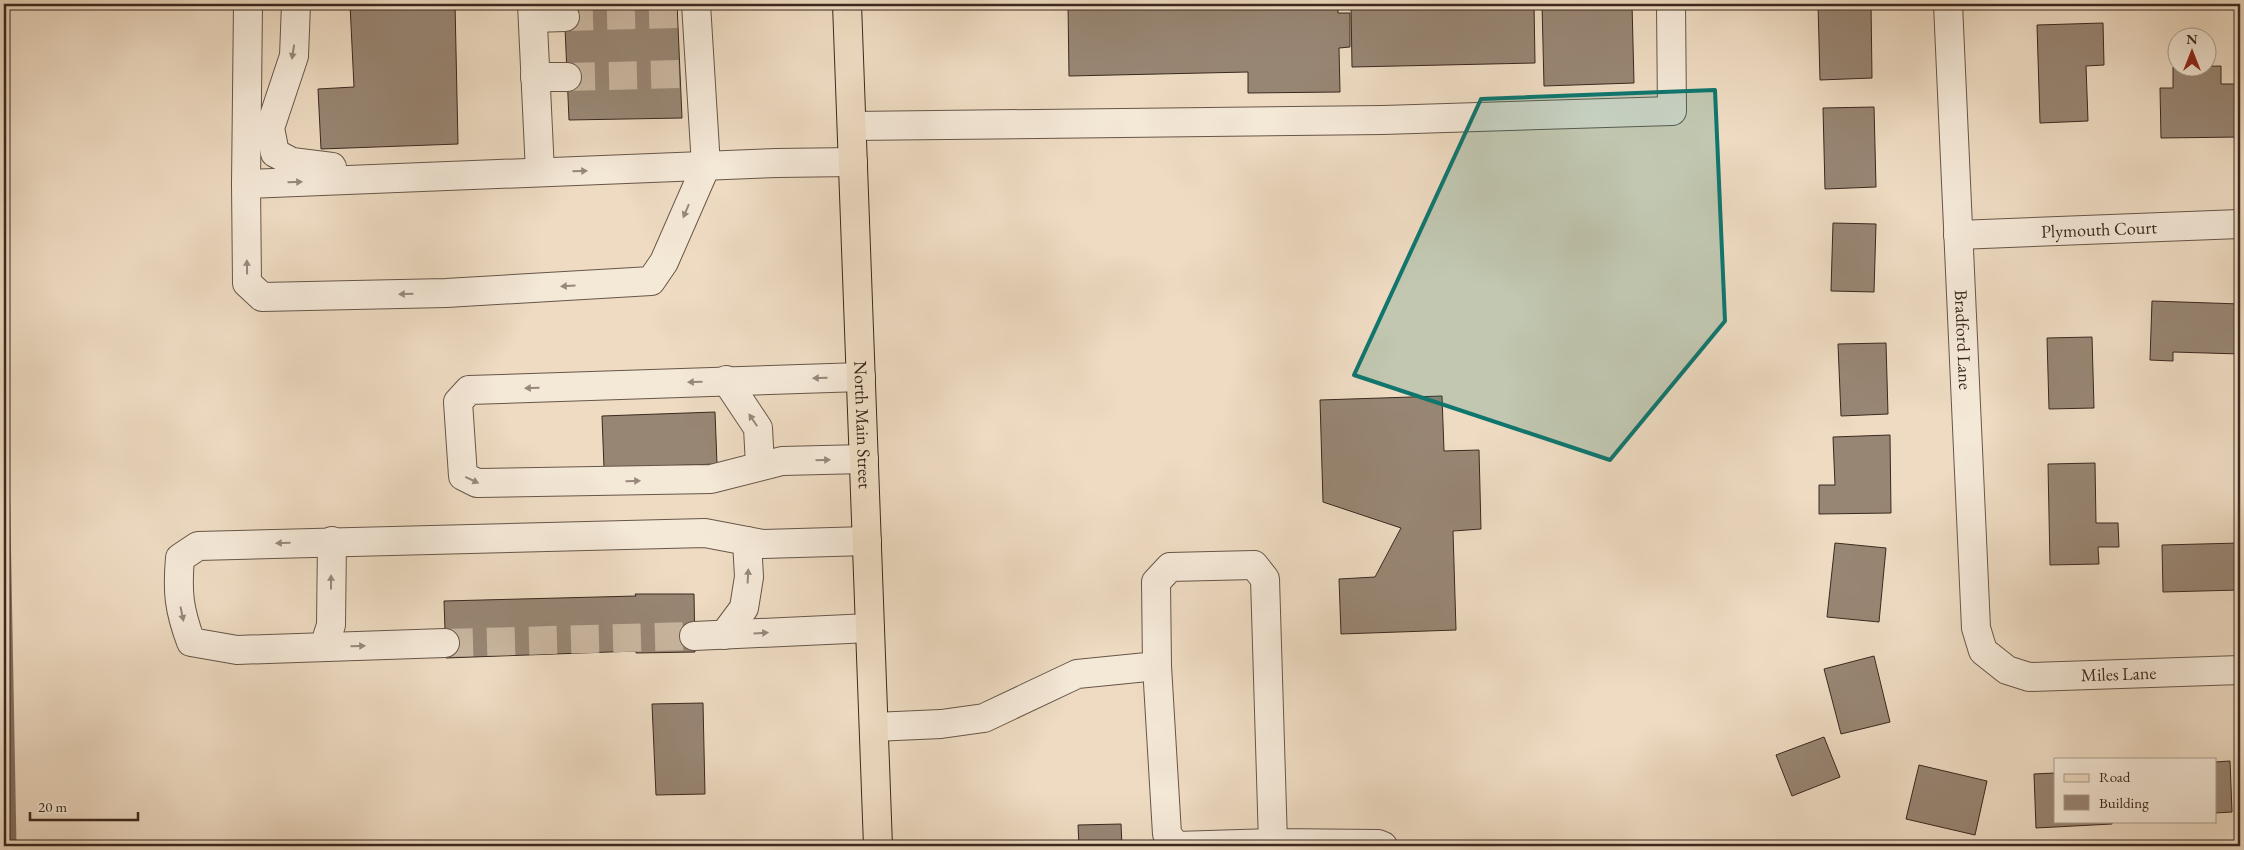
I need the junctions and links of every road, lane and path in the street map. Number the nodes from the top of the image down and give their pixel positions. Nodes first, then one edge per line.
1 (248, 4) edge
2 (296, 4) edge
3 (847, 4) edge
4 (1670, 4) edge
5 (1948, 4) edge
6 (690, 10) edge
7 (532, 11) edge
8 (565, 17) tunnel mouth
9 (535, 77) junction
10 (567, 77) tunnel mouth
11 (852, 126) junction
12 (853, 162) junction
13 (706, 166) junction
14 (540, 172) junction
15 (485, 174) junction
16 (246, 184) junction
17 (2240, 224) edge
18 (1958, 235) junction
19 (861, 377) junction
20 (726, 380) junction
21 (864, 459) junction
22 (760, 465) junction
23 (332, 541) junction
24 (748, 541) junction
25 (867, 541) junction
26 (870, 628) junction
27 (724, 635) junction
28 (694, 636) tunnel mouth
29 (445, 643) tunnel mouth
30 (324, 647) junction
31 (1157, 666) junction
32 (2002, 666) joint
33 (2240, 670) edge
34 (874, 727) junction
35 (1274, 843) junction
36 (878, 846) edge
37 (1176, 846) edge
38 (1383, 846) edge

1 - 16 street
2 -> 15 street
3 - 11 main road, North Main Street
4 - 11 street
5 - 18 street, Bradford Lane
6 - 13 street
7 - 8 street
7 - 9 street
9 - 10 street
9 - 14 street
11 - 12 main road, North Main Street
12 - 13 street
12 - 19 main road, North Main Street
14 -> 13 street
13 -> 16 street
14 - 15 street
16 -> 15 street
17 - 18 street, Plymouth Court
18 - 32 street, Bradford Lane
19 -> 20 street
19 - 21 main road, North Main Street
22 -> 20 street
20 -> 22 street
22 -> 21 street
21 - 25 main road, North Main Street
23 - 24 street
30 -> 23 street
23 -> 30 street
24 - 25 street
27 -> 24 street
25 - 26 main road, North Main Street
27 -> 26 street
26 - 34 main road, North Main Street
27 - 28 street
30 -> 29 street
31 - 34 street
31 - 35 street
31 - 37 street
32 - 33 street, Miles Lane
34 - 36 main road, North Main Street
35 - 37 street
35 - 38 street

